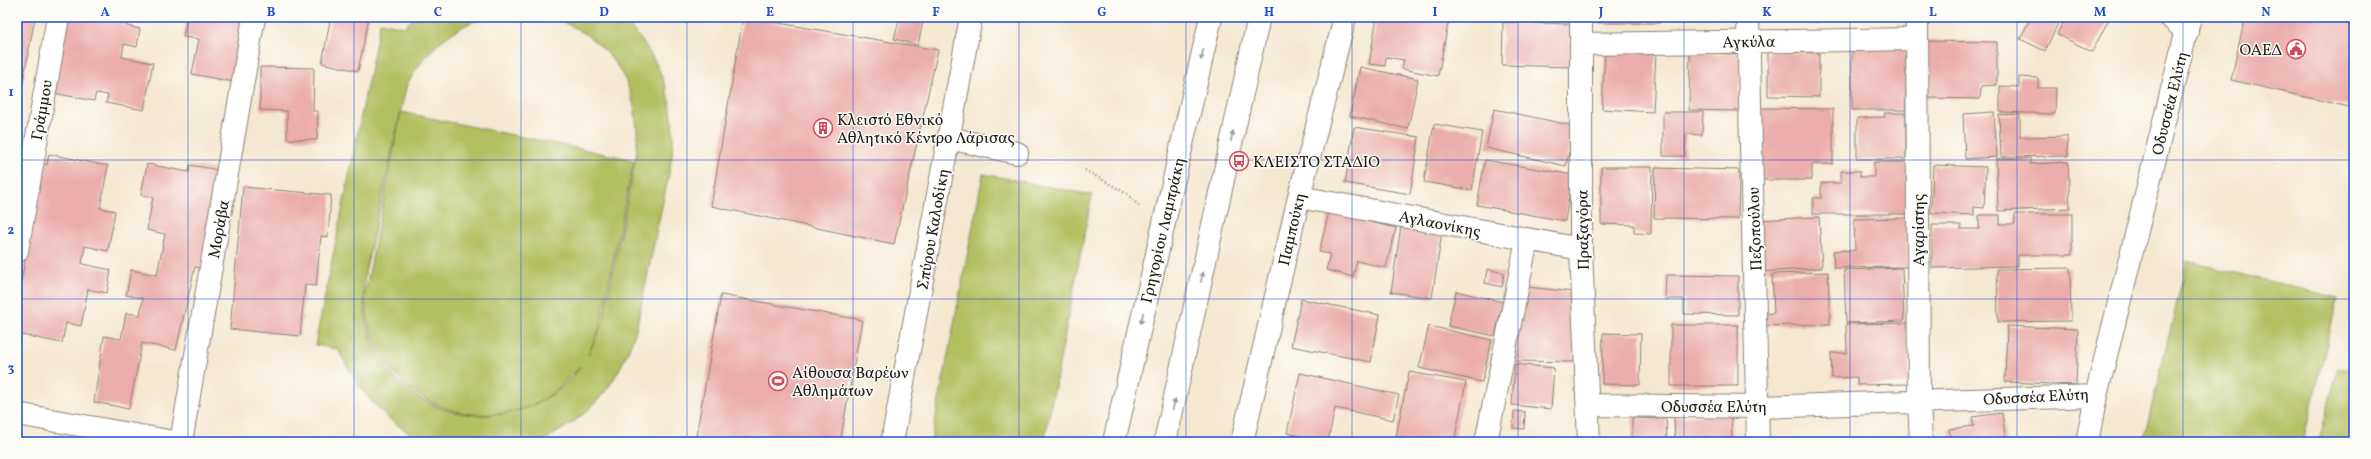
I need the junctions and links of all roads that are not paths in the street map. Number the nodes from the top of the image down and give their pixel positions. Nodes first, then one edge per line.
1 (58, 17) edge
2 (254, 17) edge
3 (971, 17) edge
4 (1211, 17) edge
5 (1259, 17) edge
6 (1344, 17) edge
7 (1581, 17) edge
8 (1748, 17) edge
9 (1917, 17) edge
10 (2170, 17) edge
11 (2188, 25) edge
12 (1916, 39) junction
13 (1748, 40) junction
14 (1581, 44) junction
15 (949, 138) junction
16 (1017, 153) dead end
17 (1299, 197) junction
18 (1527, 240) junction
19 (1581, 249) junction
20 (17, 251) edge
21 (2096, 396) junction
22 (1919, 401) junction
23 (1589, 405) junction
24 (1759, 407) junction
25 (17, 414) edge
26 (174, 442) edge
27 (181, 442) edge
28 (892, 442) edge
29 (1114, 442) edge
30 (1165, 442) edge
31 (1242, 442) edge
32 (1486, 442) edge
33 (1589, 442) edge
34 (1758, 442) edge
35 (1921, 442) edge
36 (2087, 442) edge

1 - 20 street, Γράμμου
2 - 27 street, Μοράβα
3 - 15 street, Σπύρου Καλοδίκη
4 -> 29 street, Γρηγορίου Λαμπράκη
30 -> 5 street
6 - 17 street, Παμπούκη
7 - 14 street, Πραξαγόρα
8 - 13 street, Πεζοπούλου
9 - 12 street, Αγαρίστης
10 - 11 street
11 - 21 street, Οδυσσέα Ελύτη
12 - 13 street, Αγκύλα
12 - 22 street, Αγαρίστης
13 - 14 street, Αγκύλα
13 - 24 street, Πεζοπούλου
14 - 19 street, Πραξαγόρα
15 - 16 street
15 - 28 street, Σπύρου Καλοδίκη
17 - 18 street, Αγλαονίκης
17 - 31 street, Παμπούκη
18 - 19 street, Αγλαονίκης
18 - 32 street
19 - 23 street, Πραξαγόρα
21 - 22 street, Οδυσσέα Ελύτη
21 - 36 street
22 - 24 street, Οδυσσέα Ελύτη
22 - 35 street, Αγαρίστης
23 - 24 street, Οδυσσέα Ελύτη
23 - 33 street, Πραξαγόρα
24 - 34 street, Πεζοπούλου
25 - 26 street

